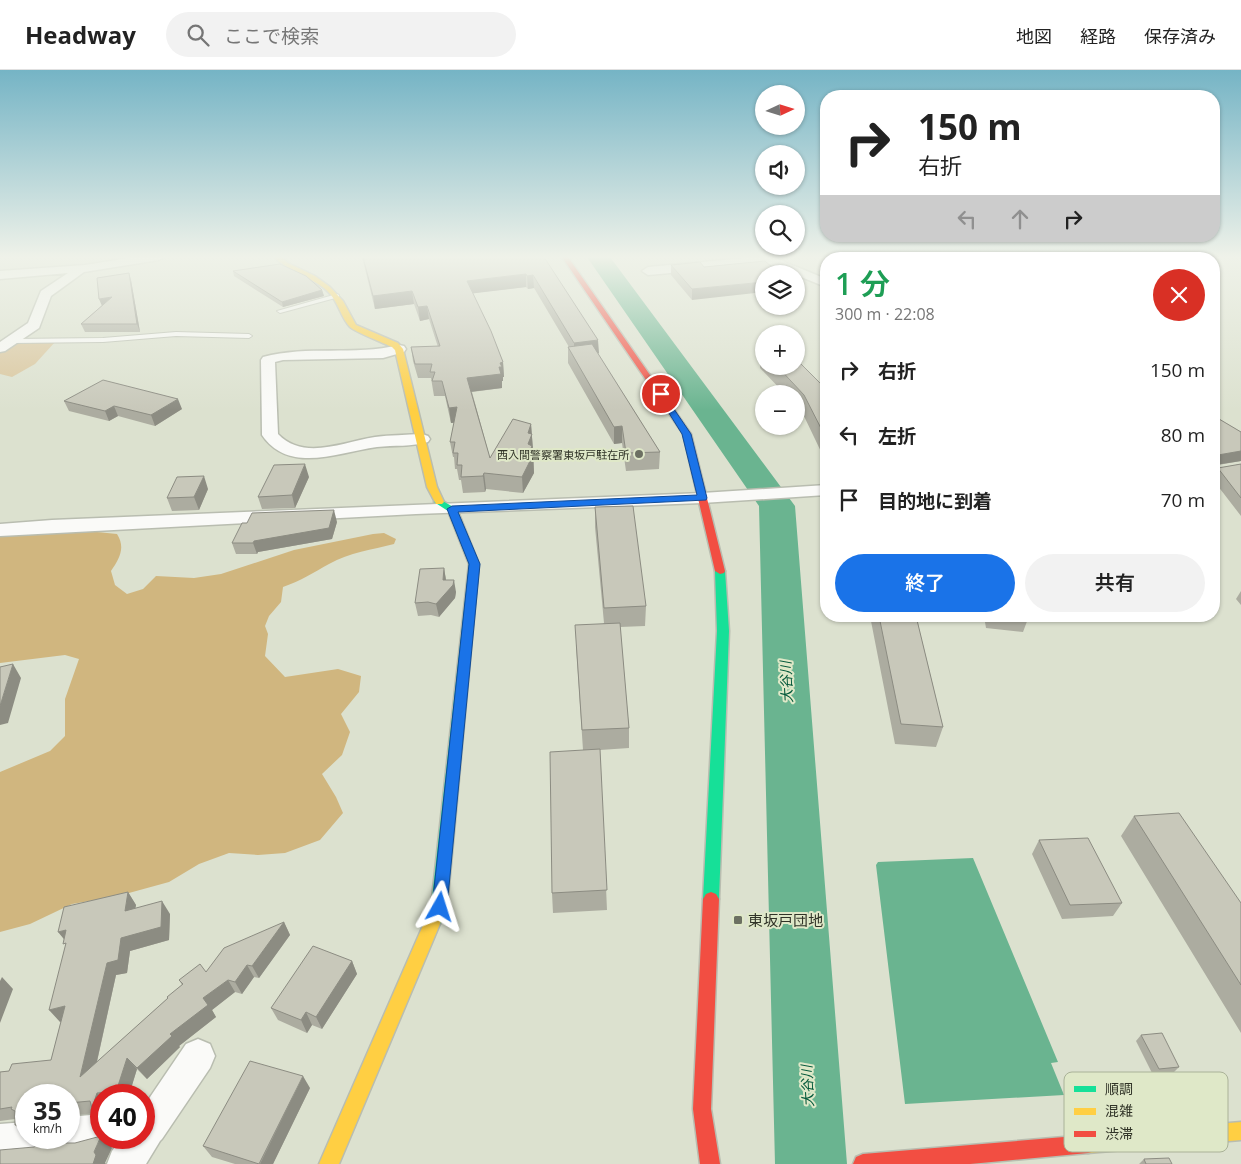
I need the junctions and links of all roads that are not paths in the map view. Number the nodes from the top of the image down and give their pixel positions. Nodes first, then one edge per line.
1 (40, 308) edge
2 (288, 308) edge
3 (343, 308) edge
4 (600, 308) edge
5 (280, 310) dead end
6 (249, 336) dead end
7 (6, 344) edge
8 (399, 349) junction
9 (422, 439) junction
10 (820, 490) edge
11 (702, 498) junction
12 (452, 509) junction
13 (0, 530) edge
14 (198, 1056) dead end
15 (155, 1118) edge
16 (1241, 1130) edge
17 (1228, 1131) edge
18 (15, 1141) edge
19 (0, 1142) edge
20 (1064, 1146) edge
21 (134, 1149) edge
22 (125, 1164) edge
23 (329, 1164) edge
24 (710, 1164) edge
25 (863, 1164) edge

1 - 7 street
2 - 5 lane
3 - 8 street
4 - 11 street
6 - 7 lane
8 - 9 street
8 - 9 street
9 - 12 street
10 - 11 street
11 - 12 street
11 - 24 street
12 - 13 street
12 - 23 street
14 - 15 street
16 - 17 street
18 - 19 street
20 - 25 street
21 - 22 street

